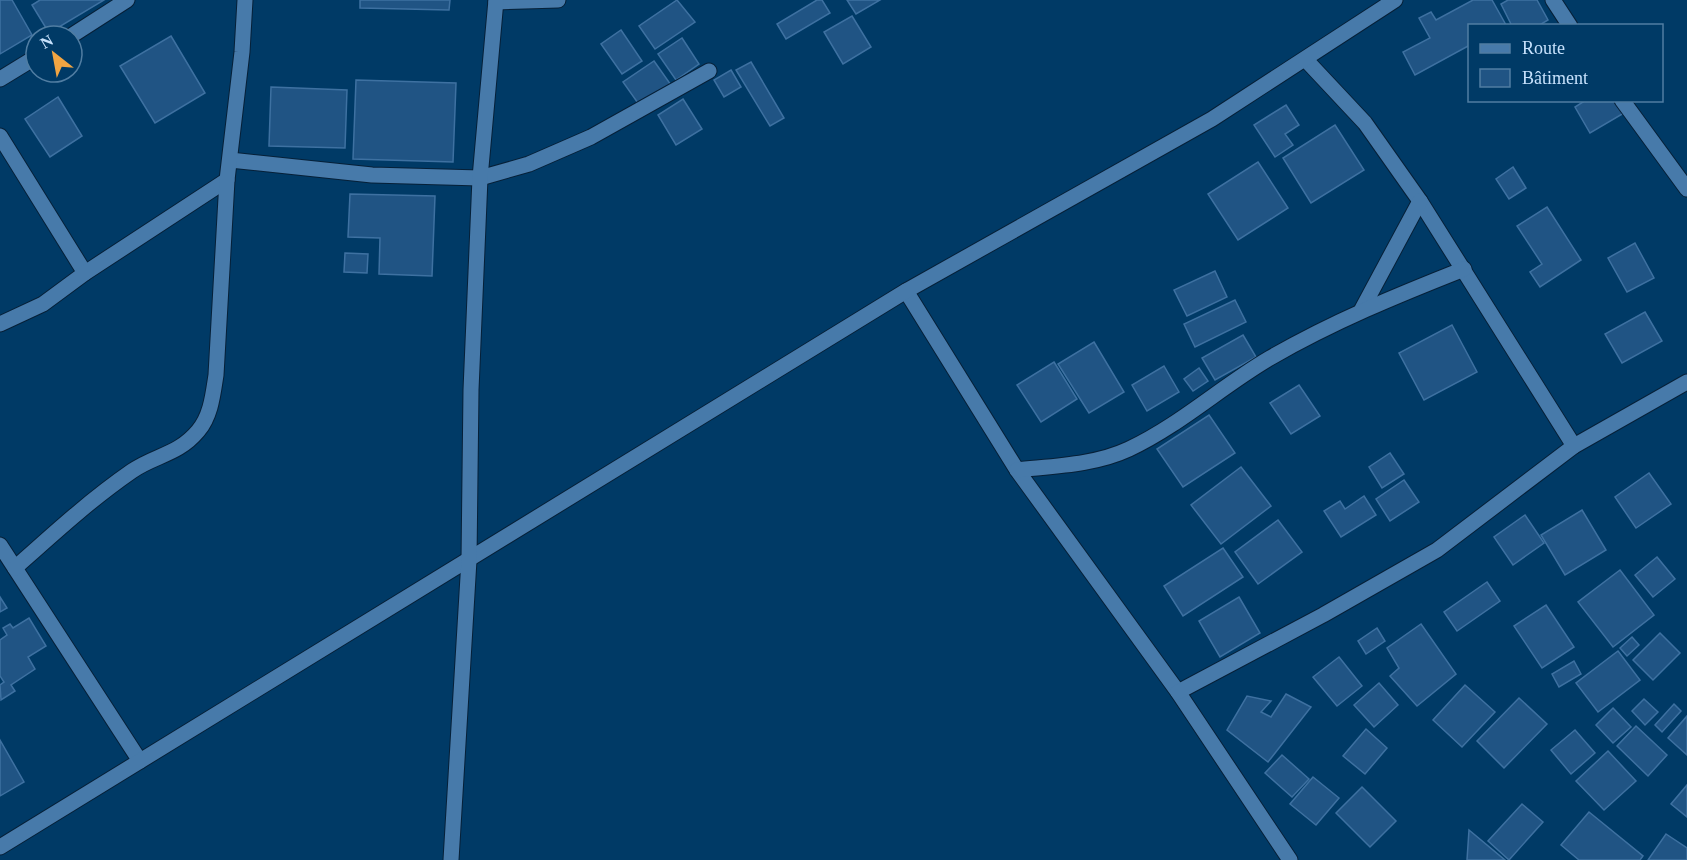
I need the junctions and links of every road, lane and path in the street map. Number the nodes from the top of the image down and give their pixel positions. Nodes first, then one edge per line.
1 (127, 0) edge
2 (245, 0) edge
3 (558, 0) edge
4 (1395, 0) edge
5 (1553, 0) edge
6 (496, 1) edge
7 (1569, 24) edge
8 (84, 28) edge
9 (1306, 60) junction
10 (24, 65) edge
11 (709, 71) dead end
12 (0, 80) edge
13 (1623, 102) edge
14 (0, 136) edge
15 (230, 160) junction
16 (480, 178) junction
17 (227, 180) junction
18 (1687, 189) edge
19 (1420, 201) junction
20 (1464, 269) junction
21 (85, 273) junction
22 (906, 291) junction
23 (1362, 309) junction
24 (0, 324) edge
25 (1687, 382) edge
26 (1574, 446) junction
27 (1017, 470) junction
28 (0, 545) edge
29 (469, 560) junction
30 (15, 568) junction
31 (1178, 692) junction
32 (140, 761) junction
33 (0, 846) edge
34 (451, 860) edge
35 (1290, 860) edge

1 - 8 street
2 - 15 street
3 - 6 street
4 - 9 street
5 - 7 street
6 - 16 street
9 - 19 street
9 - 22 street
10 - 12 street
11 - 16 street
13 - 18 street
14 - 21 street
15 - 16 street
15 - 17 street
16 - 29 street
17 - 21 street
17 - 30 street
19 - 20 street
19 - 23 street
20 - 23 street
20 - 26 street
21 - 24 street
22 - 27 street
22 - 29 street
23 - 27 street
25 - 26 street
26 - 31 street
27 - 31 street
28 - 30 street
29 - 32 street
29 - 34 street
30 - 32 street
31 - 35 street
32 - 33 street

